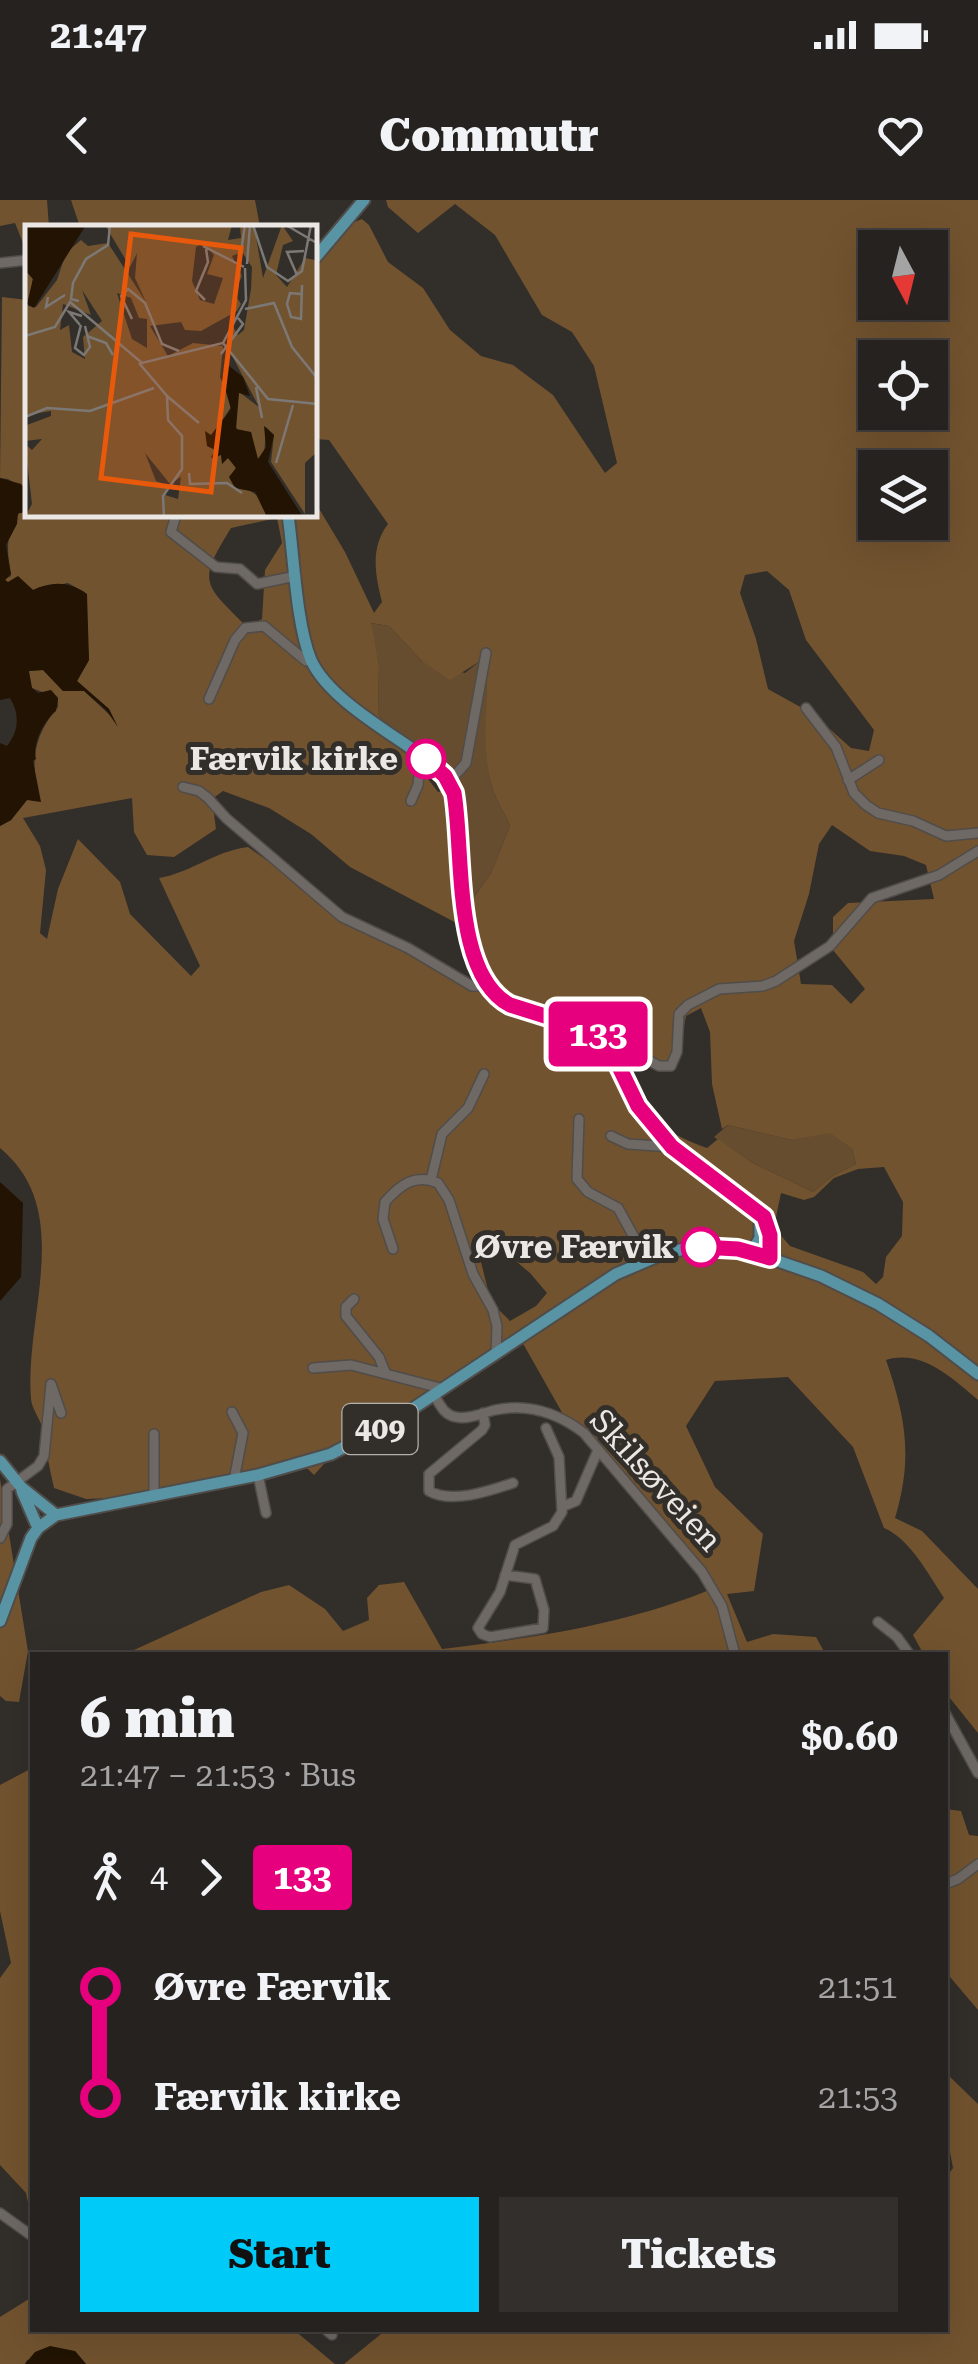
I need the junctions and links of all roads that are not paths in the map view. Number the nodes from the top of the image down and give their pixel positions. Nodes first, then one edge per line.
1 (364, 200) edge
2 (318, 254) edge
3 (25, 260) edge
4 (0, 263) edge
5 (175, 518) edge
6 (288, 518) edge
7 (296, 576) junction
8 (486, 654) dead end
9 (311, 659) junction
10 (209, 699) dead end
11 (806, 708) dead end
12 (421, 755) junction
13 (879, 760) dead end
14 (848, 780) junction
15 (449, 782) junction
16 (182, 787) dead end
17 (412, 801) dead end
18 (978, 833) edge
19 (978, 851) edge
20 (487, 986) junction
21 (610, 1048) junction
22 (484, 1074) dead end
23 (580, 1119) dead end
24 (610, 1136) dead end
25 (672, 1147) junction
26 (431, 1180) junction
27 (760, 1213) junction
28 (393, 1249) dead end
29 (752, 1252) junction
30 (770, 1258) junction
31 (646, 1259) junction
32 (354, 1298) dead end
33 (496, 1354) junction
34 (313, 1368) dead end
35 (385, 1372) junction
36 (978, 1374) edge
37 (439, 1392) junction
38 (232, 1412) dead end
39 (62, 1413) dead end
40 (483, 1413) junction
41 (546, 1428) dead end
42 (154, 1434) dead end
43 (598, 1450) junction
44 (0, 1461) edge
45 (258, 1474) junction
46 (234, 1480) junction
47 (513, 1483) dead end
48 (19, 1484) junction
49 (154, 1497) junction
50 (564, 1506) junction
51 (52, 1512) junction
52 (266, 1514) dead end
53 (37, 1524) junction
54 (0, 1538) edge
55 (504, 1575) junction
56 (0, 1622) edge
57 (878, 1622) dead end
58 (734, 1652) edge
59 (908, 1652) edge
60 (948, 1718) edge
61 (978, 1773) edge
62 (978, 1864) edge
63 (948, 1883) edge
64 (0, 2214) edge
65 (30, 2235) edge

1 - 2 main road
3 - 4 street
5 - 7 street
6 - 7 main road
7 - 9 main road
8 - 15 street
9 - 10 street
9 - 12 main road
11 - 14 street
12 - 15 main road
12 - 17 street
13 - 14 street
14 - 18 street
15 - 20 main road
16 - 20 street
19 - 21 street
20 - 21 main road
21 - 25 main road
22 - 26 street
23 - 31 street
24 - 25 street
25 - 27 main road
26 - 28 street
26 - 33 street
27 - 29 main road
27 - 30 main road
29 - 30 main road, 409
29 - 31 main road, 409
30 - 36 main road, 409
31 - 33 main road, 409
32 - 35 street
33 - 37 main road, 409
34 - 35 street
35 - 37 street
37 - 40 street, Skilsøveien
37 - 45 main road, 409
38 - 46 street
39 - 48 street
40 - 43 street, Skilsøveien
40 - 47 street
41 - 50 street, Skilsøveien
42 - 49 street
43 - 50 street
43 - 58 street, Skilsøveien
44 - 48 main road
45 - 46 main road, 409
45 - 52 street
46 - 49 main road, 409
48 - 51 main road
48 - 53 main road
48 - 54 street
49 - 51 main road, 409
50 - 55 street
51 - 53 main road, 409
53 - 56 main road, 409
55 - 55 street
57 - 59 street
60 - 61 street
62 - 63 street
64 - 65 street

